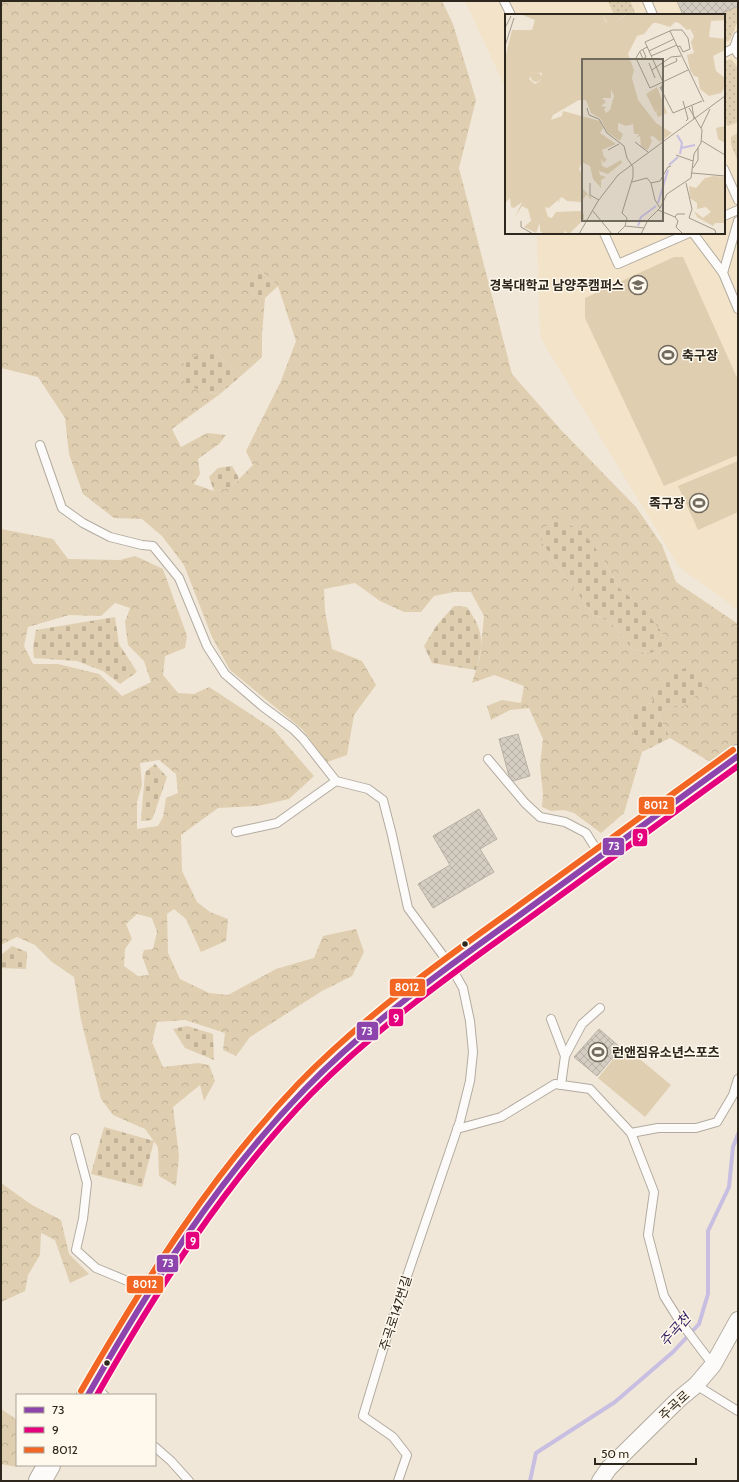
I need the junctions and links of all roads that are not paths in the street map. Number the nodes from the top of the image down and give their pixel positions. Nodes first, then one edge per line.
1 (504, 1) edge
2 (647, 1) edge
3 (510, 14) edge
4 (653, 14) edge
5 (738, 36) edge
6 (736, 51) edge
7 (725, 53) edge
8 (725, 171) edge
9 (738, 200) edge
10 (738, 210) edge
11 (725, 216) edge
12 (738, 221) edge
13 (604, 234) edge
14 (687, 234) edge
15 (694, 234) edge
16 (723, 273) junction
17 (738, 309) edge
18 (40, 445) dead end
19 (738, 756) edge
20 (488, 759) dead end
21 (336, 781) junction
22 (236, 832) dead end
23 (600, 856) junction
24 (450, 966) junction
25 (600, 1008) dead end
26 (551, 1020) dead end
27 (565, 1056) junction
28 (738, 1079) edge
29 (561, 1085) junction
30 (457, 1129) junction
31 (631, 1133) junction
32 (75, 1138) dead end
33 (150, 1291) junction
34 (738, 1320) edge
35 (713, 1365) junction
36 (696, 1385) junction
37 (95, 1392) edge
38 (738, 1411) edge
39 (156, 1448) edge
40 (48, 1466) edge
41 (40, 1481) edge
42 (189, 1481) edge
43 (398, 1481) edge
44 (600, 1481) edge

1 - 3 lane
2 - 4 lane
5 - 6 lane
6 - 7 lane
8 - 9 lane
10 - 11 lane
12 - 16 lane
13 - 14 lane
15 - 16 lane
16 - 17 lane
18 - 21 lane
19 - 23 street
20 - 23 lane
21 - 22 lane
21 - 24 lane, 주곡로147번길
23 - 24 street
24 - 30 lane, 주곡로147번길
24 - 33 street
25 - 27 lane
26 - 27 lane
27 - 29 lane
28 - 31 lane
29 - 30 lane
29 - 31 lane
30 - 43 lane, 주곡로147번길
31 - 35 lane
32 - 33 lane
33 - 37 street
34 - 35 street, 주곡로
35 - 36 street, 주곡로
36 - 38 lane
36 - 44 street, 주곡로
39 - 42 lane
40 - 41 street

